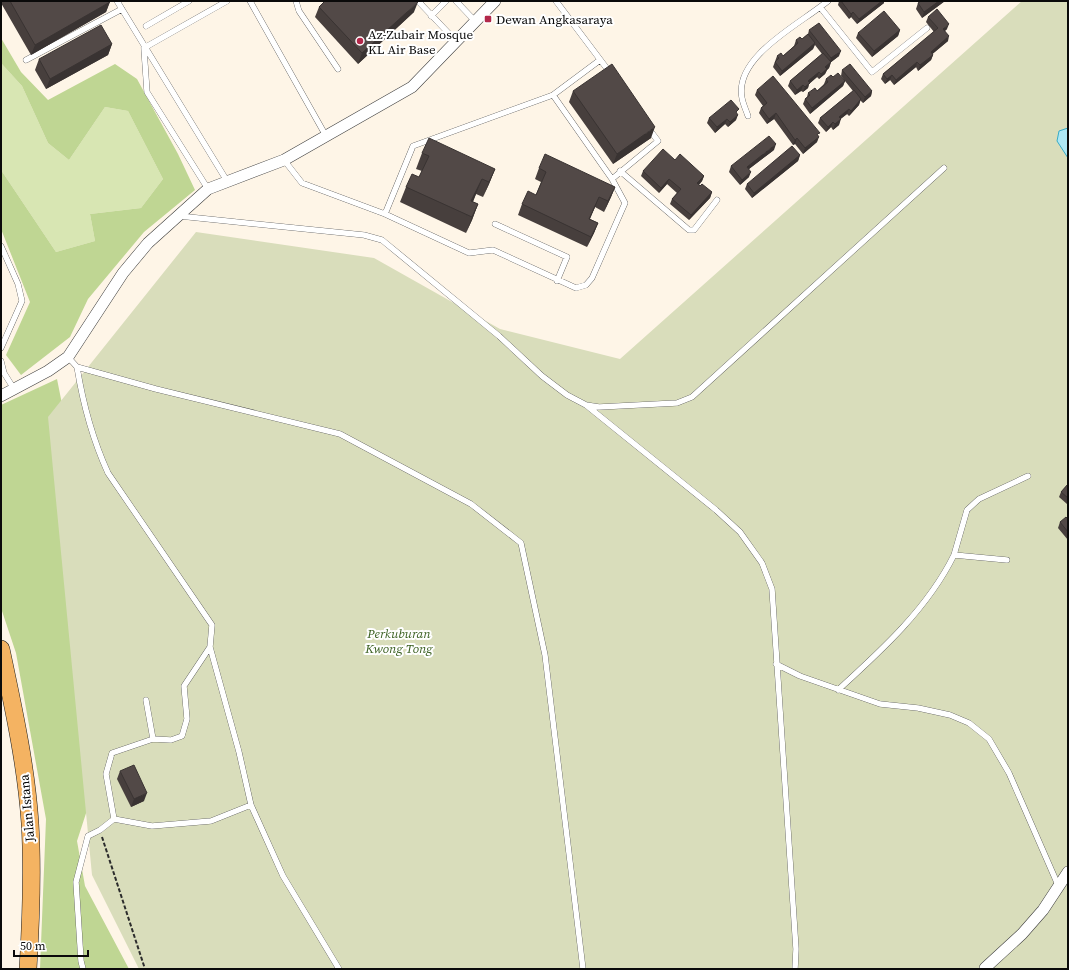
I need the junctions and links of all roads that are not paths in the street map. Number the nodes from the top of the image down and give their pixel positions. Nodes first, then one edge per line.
1 (117, 1) edge
2 (188, 1) edge
3 (227, 1) edge
4 (250, 1) edge
5 (296, 1) edge
6 (418, 1) edge
7 (446, 1) edge
8 (456, 1) edge
9 (495, 1) edge
10 (556, 1) edge
11 (828, 1) edge
12 (820, 8) junction
13 (122, 9) junction
14 (431, 16) junction
15 (475, 21) junction
16 (146, 26) dead end
17 (927, 28) dead end
18 (456, 41) junction
19 (144, 48) junction
20 (26, 60) dead end
21 (600, 60) junction
22 (338, 69) dead end
23 (614, 78) edge
24 (553, 95) junction
25 (748, 116) dead end
26 (645, 122) edge
27 (326, 136) junction
28 (284, 160) junction
29 (944, 168) dead end
30 (620, 172) junction
31 (612, 179) junction
32 (227, 181) junction
33 (208, 189) junction
34 (717, 200) dead end
35 (385, 214) junction
36 (178, 216) junction
37 (495, 224) dead end
38 (1, 246) edge
39 (557, 280) junction
40 (1, 348) edge
41 (68, 357) junction
42 (1, 361) edge
43 (77, 367) junction
44 (14, 389) junction
45 (1, 396) edge
46 (586, 405) junction
47 (1028, 476) dead end
48 (954, 555) junction
49 (1007, 560) dead end
50 (210, 648) junction
51 (1, 649) edge
52 (776, 664) junction
53 (1, 680) edge
54 (838, 690) junction
55 (146, 700) dead end
56 (153, 739) junction
57 (20, 743) junction
58 (250, 804) junction
59 (114, 819) junction
60 (1068, 872) edge
61 (1058, 886) junction
62 (28, 969) edge
63 (83, 969) edge
64 (338, 969) edge
65 (583, 969) edge
66 (795, 969) edge
67 (986, 969) edge

1 - 13 lane
2 - 16 lane
3 - 19 lane
4 - 27 lane
5 - 22 lane
6 - 14 lane
7 - 14 lane
8 - 15 lane
9 - 15 street
10 - 21 lane
11 - 12 lane
12 - 17 lane
12 - 25 lane
13 - 19 lane
13 - 20 lane
14 - 18 lane
15 - 18 street
18 - 27 street
19 - 32 lane
19 - 33 lane
21 - 23 lane
21 - 24 lane
24 - 31 lane
24 - 35 lane
26 - 30 lane
27 - 28 street
28 - 32 street
28 - 35 lane
29 - 46 lane
30 - 31 lane
30 - 34 lane
31 - 39 lane
32 - 33 street
33 - 36 street
35 - 39 lane
36 - 41 street
36 - 46 lane
37 - 39 lane
38 - 40 lane
41 - 43 lane
41 - 44 street
42 - 44 lane
43 - 50 lane
43 - 65 lane
44 - 45 street
46 - 52 lane
47 - 48 lane
48 - 49 lane
48 - 54 lane
50 - 56 lane
50 - 58 lane
51 - 57 main road, Jalan Istana
52 - 54 lane
52 - 66 lane
53 - 57 main road
54 - 61 lane
55 - 56 lane
56 - 59 lane
57 - 62 main road, Jalan Istana
58 - 59 lane
58 - 64 lane
59 - 63 lane
60 - 61 street
61 - 67 street

